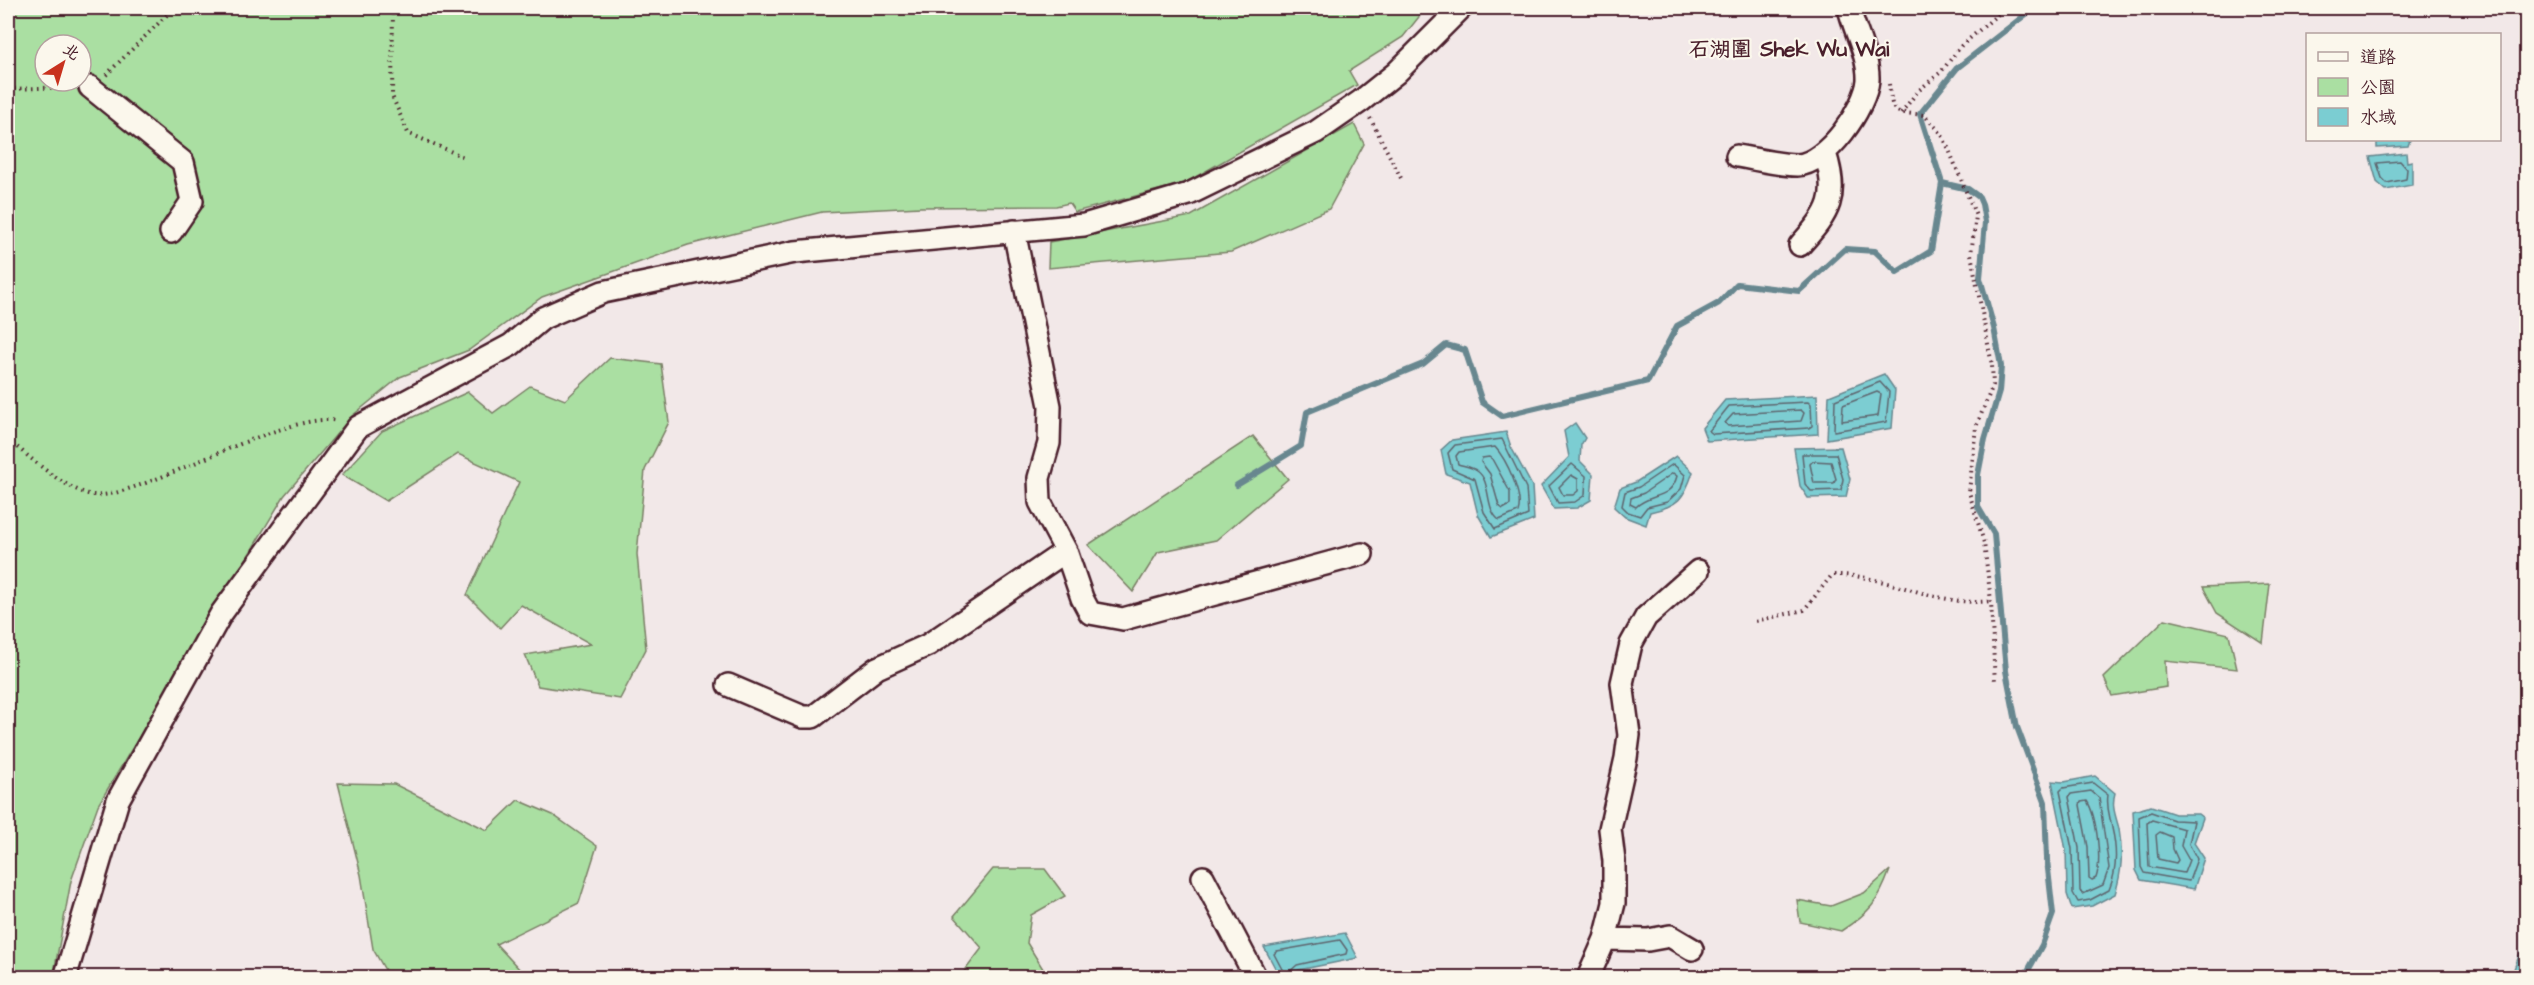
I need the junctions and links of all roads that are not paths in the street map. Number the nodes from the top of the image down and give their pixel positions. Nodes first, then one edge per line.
1 (1461, 8) edge
2 (1849, 8) edge
3 (93, 89) edge
4 (1825, 153) junction
5 (1737, 156) dead end
6 (1014, 231) junction
7 (171, 232) dead end
8 (1800, 245) dead end
9 (1066, 551) junction
10 (1362, 554) dead end
11 (1698, 571) dead end
12 (729, 684) dead end
13 (1203, 877) dead end
14 (1605, 939) junction
15 (1692, 949) dead end
16 (65, 978) edge
17 (1256, 978) edge
18 (1588, 978) edge

1 - 6 street
2 - 4 street
3 - 7 street
4 - 5 street
4 - 8 street
6 - 9 street
6 - 16 street
9 - 10 street
9 - 12 street
11 - 14 street
13 - 17 street
14 - 15 street
14 - 18 street

